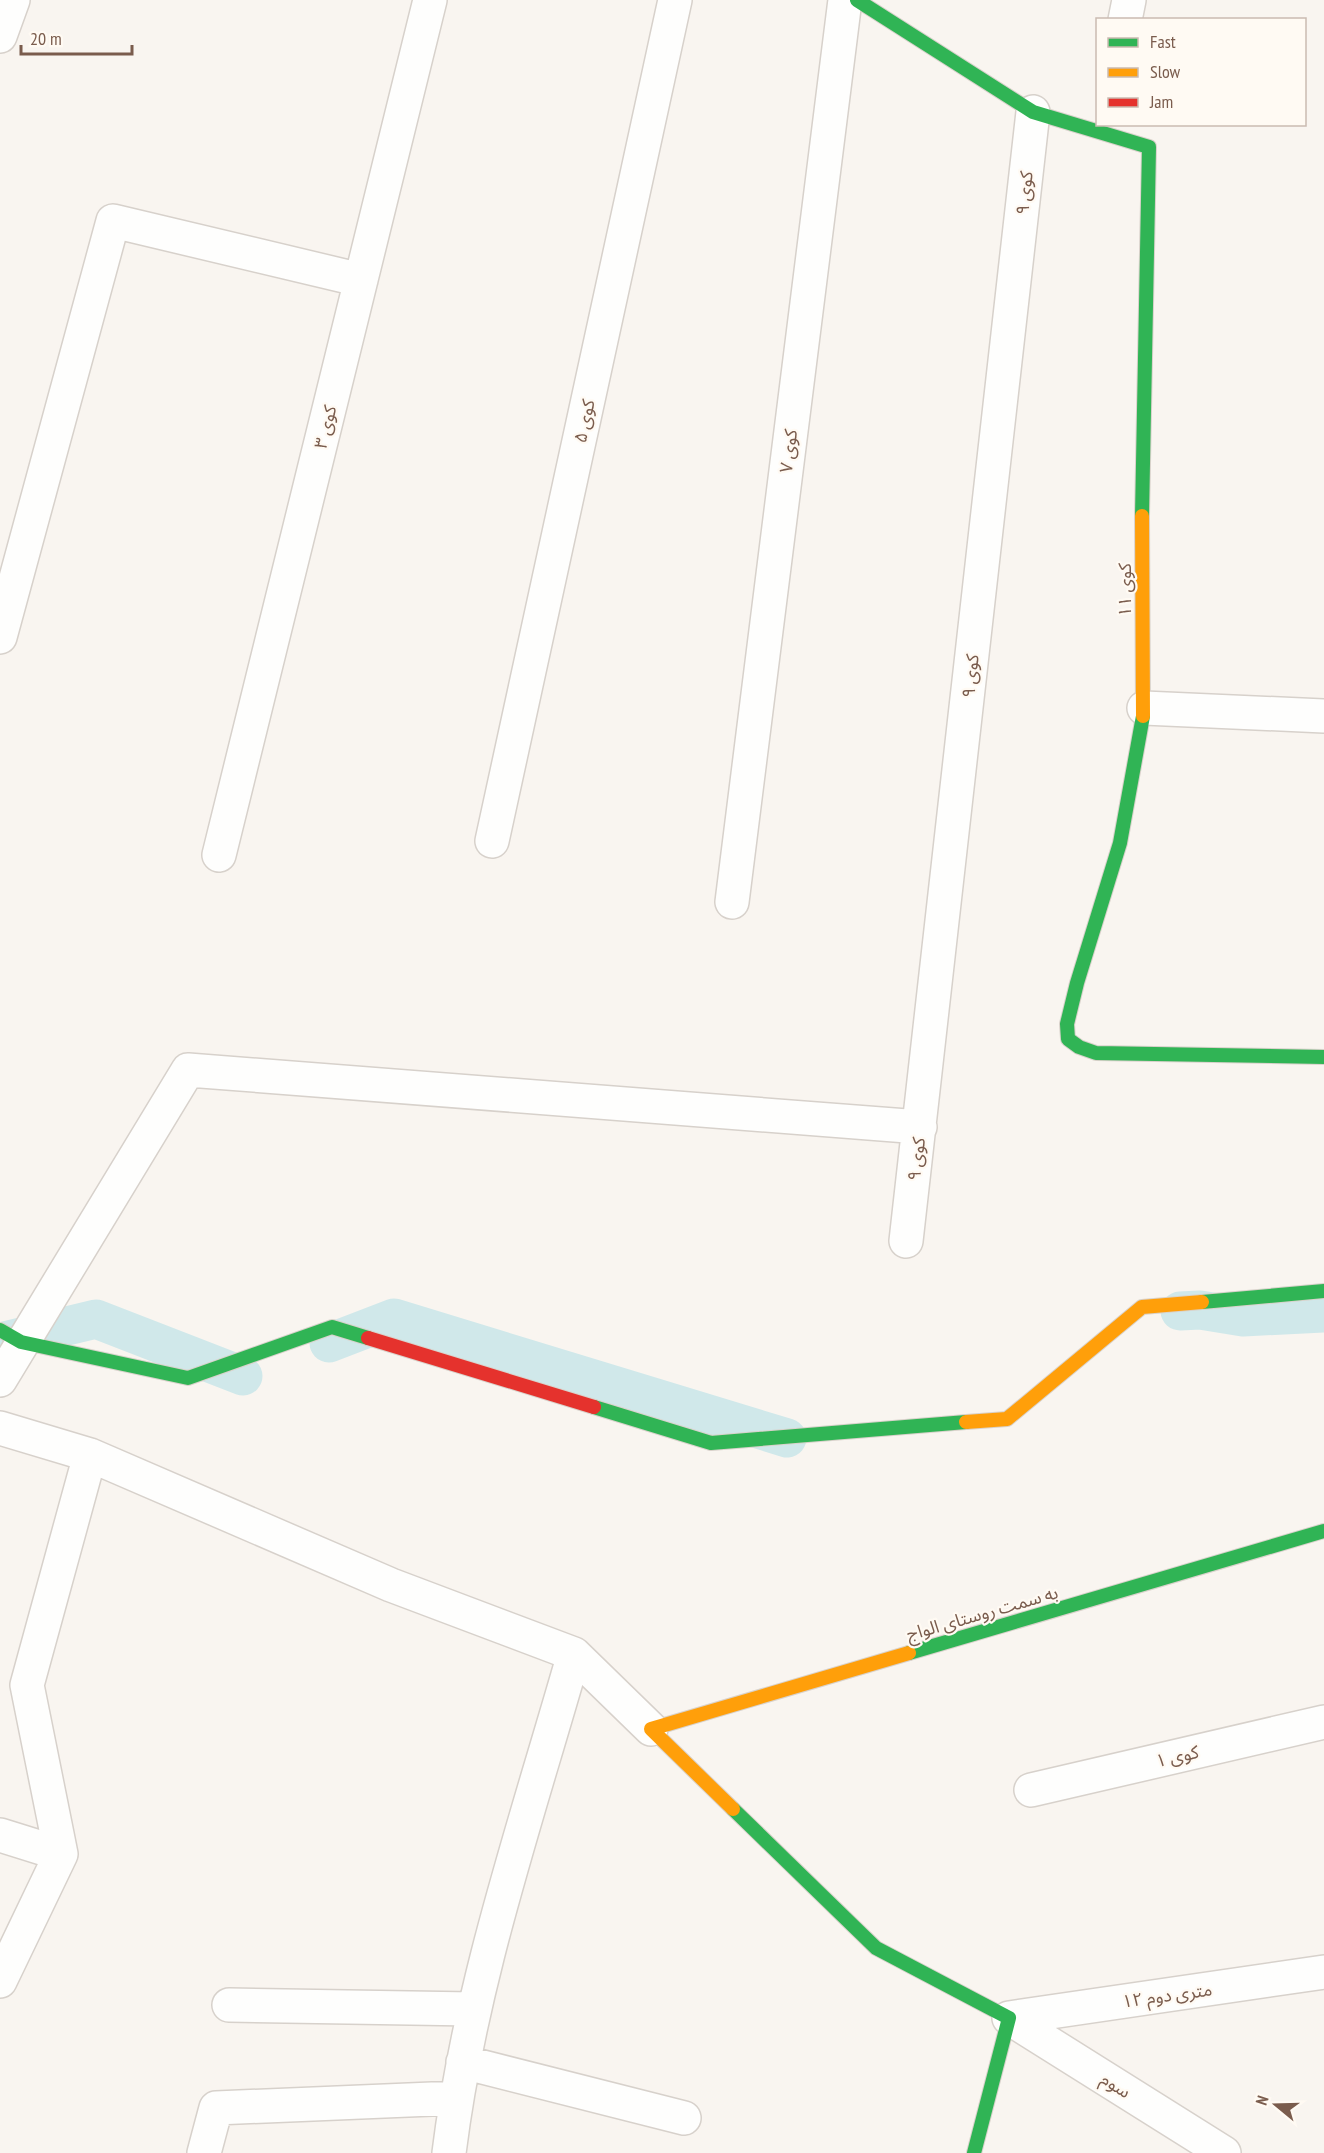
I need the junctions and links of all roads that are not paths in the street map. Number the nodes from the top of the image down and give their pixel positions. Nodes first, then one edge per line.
1 (13, 0) edge
2 (430, 0) edge
3 (675, 0) edge
4 (845, 0) edge
5 (857, 0) edge
6 (1129, 0) edge
7 (1125, 18) edge
8 (0, 36) edge
9 (1033, 112) junction
10 (1103, 128) edge
11 (361, 280) junction
12 (0, 637) edge
13 (1144, 708) junction
14 (1324, 716) edge
15 (492, 841) dead end
16 (219, 855) dead end
17 (732, 902) dead end
18 (1324, 1057) edge
19 (920, 1127) junction
20 (906, 1241) dead end
21 (1324, 1291) edge
22 (11, 1336) edge
23 (0, 1380) edge
24 (0, 1428) edge
25 (90, 1455) junction
26 (1324, 1531) edge
27 (574, 1654) junction
28 (1324, 1722) edge
29 (651, 1729) junction
30 (1031, 1790) dead end
31 (0, 1835) edge
32 (61, 1854) junction
33 (1324, 1972) edge
34 (0, 1981) edge
35 (229, 2005) dead end
36 (473, 2009) junction
37 (1009, 2018) junction
38 (463, 2062) junction
39 (456, 2098) junction
40 (684, 2118) dead end
41 (204, 2153) edge
42 (449, 2153) edge
43 (974, 2153) edge
44 (1224, 2153) edge

1 - 8 street
2 - 11 street, کوی ۳
3 - 15 street, کوی ۵
4 - 17 street, کوی ۷
5 - 9 street
6 - 7 street
9 - 10 street
9 - 19 street, کوی ۹
10 - 13 street, کوی ۱۱
11 - 12 street
11 - 16 street, کوی ۳
13 - 14 street
13 - 18 street, کوی ۱۱
19 - 20 street, کوی ۹
19 - 22 street
21 - 22 street
22 - 23 street
24 - 25 street
25 - 27 street
25 - 32 street
26 - 29 street, به سمت روستای الواج
27 - 29 street
27 - 36 street
28 - 30 street, کوی ۱
29 - 37 street
31 - 32 street
32 - 34 street
33 - 37 street, ۱۲ متری دوم
35 - 36 street
36 - 38 street
37 - 43 street
37 - 44 street, سوم
38 - 39 street
38 - 40 street
39 - 41 street
39 - 42 street

